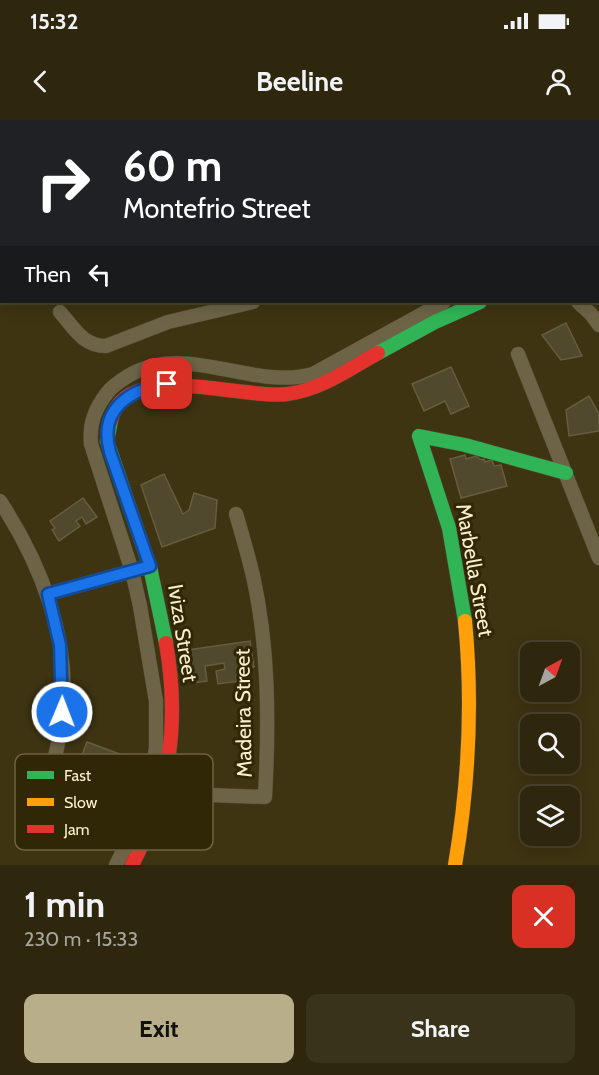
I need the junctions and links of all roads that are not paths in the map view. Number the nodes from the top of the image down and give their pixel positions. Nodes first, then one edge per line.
1 (245, 303) edge
2 (442, 303) edge
3 (477, 303) edge
4 (579, 303) edge
5 (60, 312) dead end
6 (599, 325) edge
7 (518, 354) dead end
8 (566, 473) junction
9 (0, 501) edge
10 (236, 514) dead end
11 (599, 558) edge
12 (150, 566) junction
13 (132, 571) junction
14 (48, 594) junction
15 (55, 754) edge
16 (156, 754) edge
17 (167, 754) edge
18 (213, 795) edge
19 (124, 850) edge
20 (139, 850) edge
21 (116, 865) edge
22 (132, 865) edge
23 (455, 865) edge

1 - 5 street
2 - 13 street, Iviza Street
3 - 12 street, Iviza Street
4 - 6 street
7 - 8 street
8 - 11 street
8 - 23 street, Marbella Street
9 - 14 street
10 - 18 street, Madeira Street
12 - 13 street
12 - 17 street, Iviza Street
13 - 14 street
13 - 16 street, Iviza Street
14 - 15 street
19 - 21 street, Iviza Street
20 - 22 street, Iviza Street

